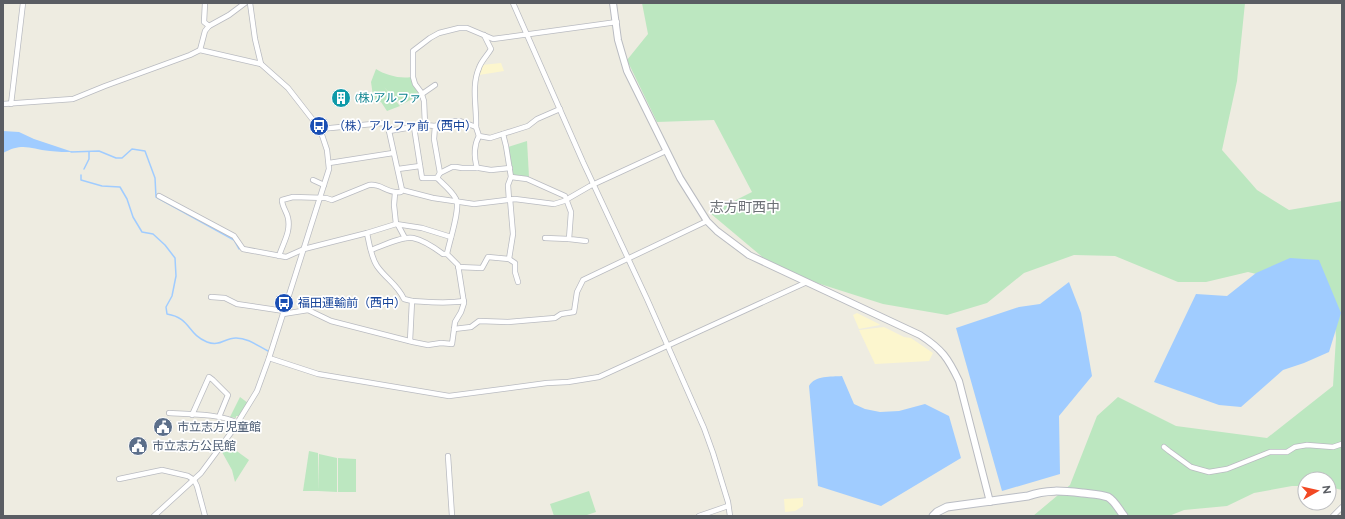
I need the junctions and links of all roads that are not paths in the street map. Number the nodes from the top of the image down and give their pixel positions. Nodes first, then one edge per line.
1 (23, 3) edge
2 (205, 3) edge
3 (245, 3) edge
4 (250, 3) edge
5 (513, 3) edge
6 (613, 3) edge
7 (617, 22) junction
8 (209, 26) junction
9 (527, 34) junction
10 (484, 35) junction
11 (200, 50) junction
12 (261, 64) junction
13 (434, 85) dead end
14 (422, 94) junction
15 (3, 104) edge
16 (12, 104) junction
17 (560, 109) junction
18 (425, 125) junction
19 (435, 126) junction
20 (414, 127) junction
21 (476, 127) junction
22 (320, 129) junction
23 (389, 131) junction
24 (503, 134) junction
25 (479, 136) junction
26 (666, 151) junction
27 (393, 153) junction
28 (330, 163) junction
29 (420, 166) junction
30 (477, 168) junction
31 (510, 168) junction
32 (398, 169) junction
33 (440, 173) junction
34 (511, 177) junction
35 (437, 178) junction
36 (313, 180) dead end
37 (594, 184) junction
38 (324, 185) junction
39 (402, 190) junction
40 (395, 193) junction
41 (159, 196) dead end
42 (320, 198) junction
43 (567, 199) junction
44 (510, 200) junction
45 (457, 201) junction
46 (708, 221) junction
47 (397, 224) junction
48 (366, 233) junction
49 (450, 237) junction
50 (405, 238) junction
51 (545, 238) dead end
52 (569, 239) junction
53 (586, 241) dead end
54 (304, 249) junction
55 (371, 250) junction
56 (447, 254) junction
57 (279, 256) junction
58 (627, 258) junction
59 (509, 260) junction
60 (458, 267) junction
61 (518, 282) dead end
62 (806, 282) junction
63 (211, 297) dead end
64 (412, 301) junction
65 (464, 301) junction
66 (284, 312) junction
67 (454, 330) junction
68 (410, 341) junction
69 (667, 346) junction
70 (269, 358) junction
71 (169, 413) dead end
72 (192, 415) junction
73 (219, 417) junction
74 (238, 423) junction
75 (1342, 444) edge
76 (1164, 447) dead end
77 (448, 456) dead end
78 (119, 479) dead end
79 (194, 480) junction
80 (990, 502) junction
81 (728, 506) junction
82 (1342, 507) edge
83 (154, 516) edge
84 (205, 516) edge
85 (452, 516) edge
86 (699, 516) edge
87 (730, 516) edge
88 (933, 516) edge
89 (1124, 516) edge
90 (1332, 516) edge

1 - 16 street
2 - 8 street
3 - 8 street
4 - 12 street
5 - 9 street
6 - 7 street
7 - 9 street
7 - 26 street
8 - 11 street
9 - 10 street
9 - 17 street
10 - 14 street
10 - 21 street
11 - 12 street
11 - 16 street
12 - 22 street
13 - 14 street
14 - 18 street
15 - 16 street
17 - 24 street
17 - 37 street
18 - 19 street
18 - 20 street
19 - 21 street
19 - 33 street
20 - 23 street
20 - 29 street
21 - 25 street
22 - 23 street
22 - 28 street
23 - 27 street
24 - 25 street
24 - 31 street
25 - 30 street
26 - 37 street
26 - 46 street
27 - 28 street
27 - 32 street
28 - 38 street
29 - 32 street
29 - 35 street
30 - 31 street
30 - 33 street
31 - 34 street
32 - 39 street
33 - 35 street
34 - 43 street
34 - 44 street
35 - 45 street
36 - 38 street
37 - 43 street
37 - 58 street
38 - 42 street
39 - 40 street
39 - 45 street
40 - 42 street
40 - 47 street
41 - 57 street
42 - 54 street
42 - 57 street
43 - 44 street
43 - 52 street
44 - 45 street
44 - 59 street
45 - 49 street
46 - 58 street
46 - 62 street
47 - 48 street
47 - 49 street
47 - 50 street
48 - 54 street
48 - 55 street
49 - 56 street
50 - 55 street
50 - 56 street
51 - 52 street
52 - 53 street
54 - 57 street
54 - 66 street
55 - 64 street
56 - 60 street
58 - 67 street
58 - 69 street
59 - 60 street
59 - 61 street
60 - 65 street
62 - 69 street
62 - 80 street
63 - 66 street
64 - 65 street
64 - 68 street
65 - 67 street
66 - 68 street
66 - 70 street
67 - 68 street
69 - 70 street
69 - 81 street
70 - 74 street
71 - 72 street
72 - 73 street
72 - 73 street
73 - 74 street
74 - 79 street
75 - 76 street
77 - 85 street
78 - 79 street
79 - 83 street
79 - 84 street
80 - 88 main road
80 - 89 main road
81 - 86 street
81 - 87 street
82 - 90 street

